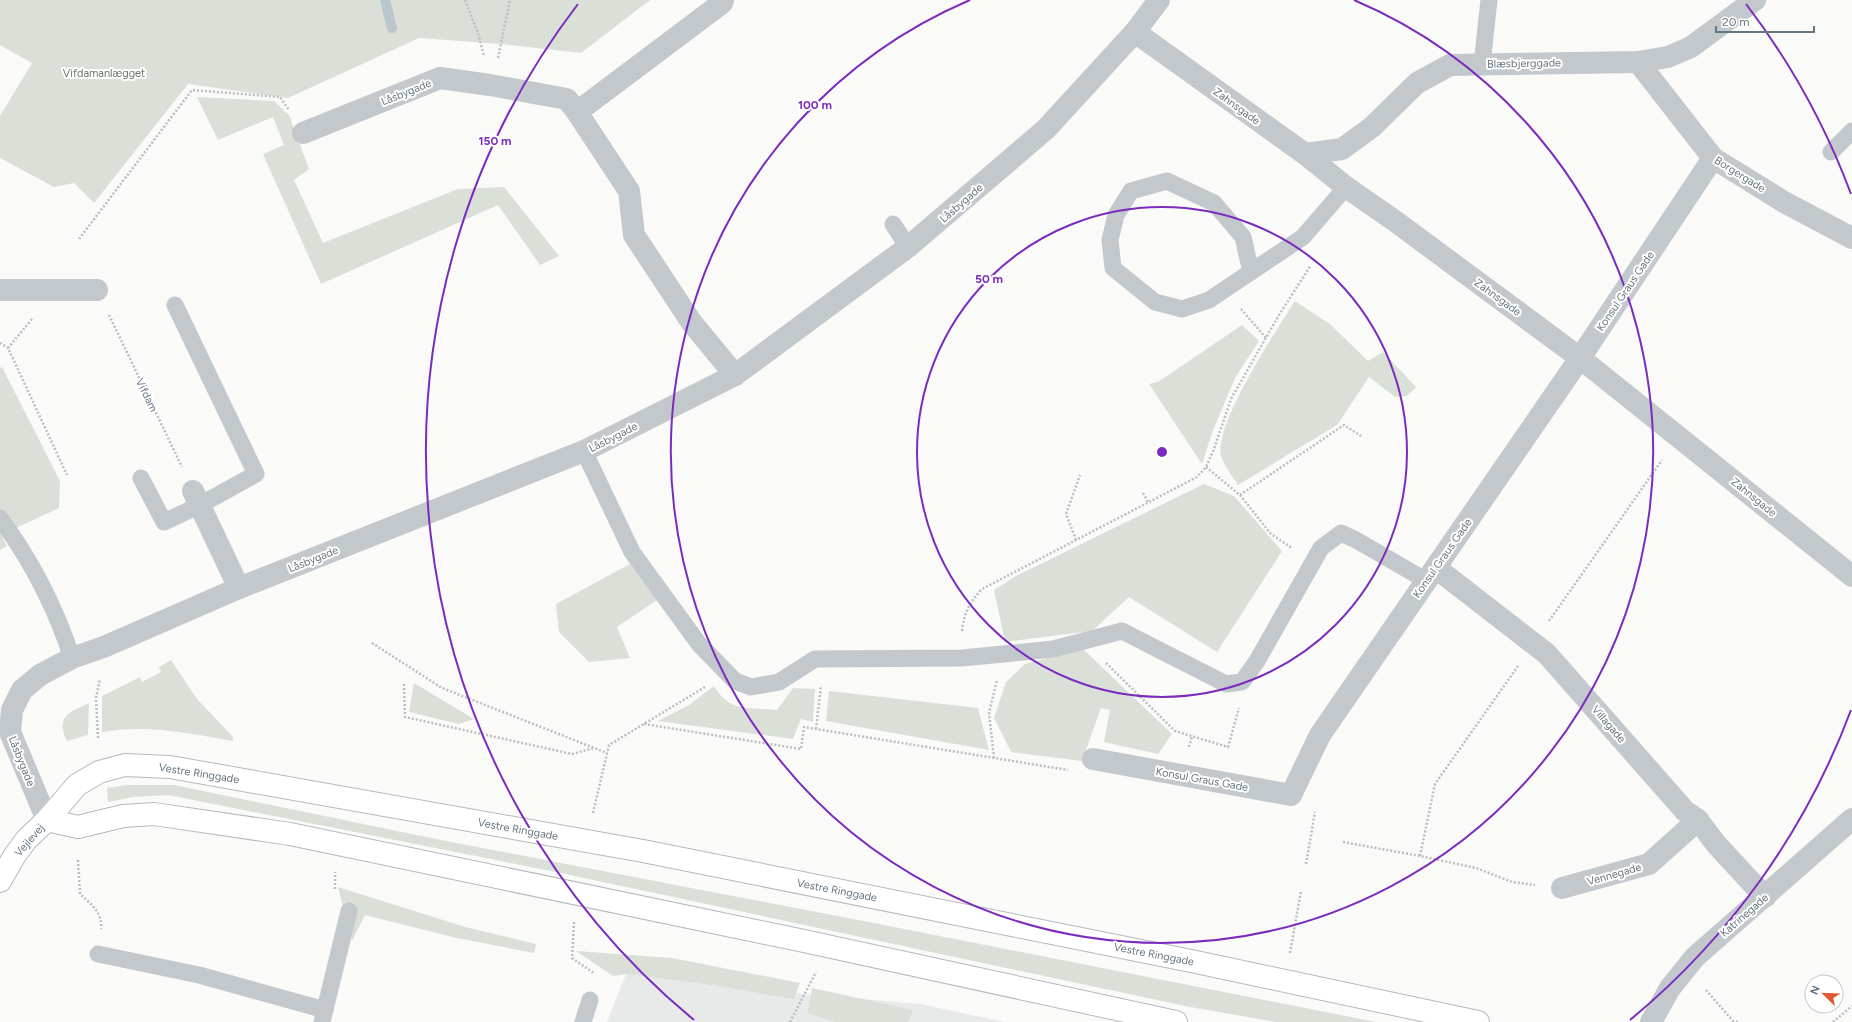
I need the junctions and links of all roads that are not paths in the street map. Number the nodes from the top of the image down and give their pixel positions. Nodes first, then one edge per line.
1 (723, 0) edge
2 (1159, 0) edge
3 (1489, 0) edge
4 (1755, 0) edge
5 (1135, 32) junction
6 (1638, 62) junction
7 (1482, 64) junction
8 (577, 112) junction
9 (1852, 131) edge
10 (303, 133) road end
11 (1831, 152) dead end
12 (1305, 154) junction
13 (1713, 158) junction
14 (1346, 187) junction
15 (893, 224) dead end
16 (1852, 238) edge
17 (908, 247) junction
18 (1252, 272) junction
19 (0, 290) edge
20 (97, 290) road end
21 (175, 305) dead end
22 (1580, 358) junction
23 (735, 375) junction
24 (584, 451) junction
25 (141, 478) dead end
26 (196, 498) junction
27 (0, 518) edge
28 (1431, 575) junction
29 (1852, 576) edge
30 (239, 588) junction
31 (72, 658) junction
32 (6, 711) edge
33 (1093, 759) road end
34 (1852, 819) edge
35 (47, 820) junction
36 (1698, 820) junction
37 (0, 881) edge
38 (1562, 888) road end
39 (1765, 897) junction
40 (349, 911) road end
41 (98, 954) road end
42 (590, 1000) dead end
43 (323, 1016) edge
44 (583, 1022) edge
45 (1176, 1022) edge
46 (1478, 1022) edge
47 (1651, 1022) edge

1 - 8 street
2 - 5 street, Låsbygade
3 - 7 lane
4 - 6 street, Blæsbjerggade
5 - 12 street, Zahnsgade
5 - 17 street, Låsbygade
6 - 7 street, Blæsbjerggade
6 - 13 street, Borgergade
7 - 12 street, Blæsbjerggade
8 - 10 street, Låsbygade
8 - 23 street, Låsbygade
9 - 11 lane
12 - 14 street, Zahnsgade
13 - 16 street, Borgergade
13 - 22 street, Konsul Graus Gade
14 - 18 lane
14 - 22 street, Zahnsgade
15 - 17 lane
17 - 23 street, Låsbygade
18 - 18 lane
19 - 20 street
21 - 26 lane
22 - 28 street, Konsul Graus Gade
22 - 29 street, Zahnsgade
23 - 24 street, Låsbygade
24 - 28 lane
24 - 30 street, Låsbygade
25 - 26 lane
26 - 30 street
27 - 31 lane
28 - 33 street, Konsul Graus Gade
28 - 36 street, Villagade
30 - 31 street, Låsbygade
31 - 32 street, Låsbygade
32 - 35 street, Låsbygade
34 - 39 street, Katrinegade
35 - 37 main road, Vejlevej
35 - 45 main road
35 - 46 main road, Vestre Ringgade
36 - 38 street, Vennegade
36 - 39 street, Villagade
39 - 47 street, Katrinegade
40 - 43 lane
41 - 43 lane
42 - 44 lane

